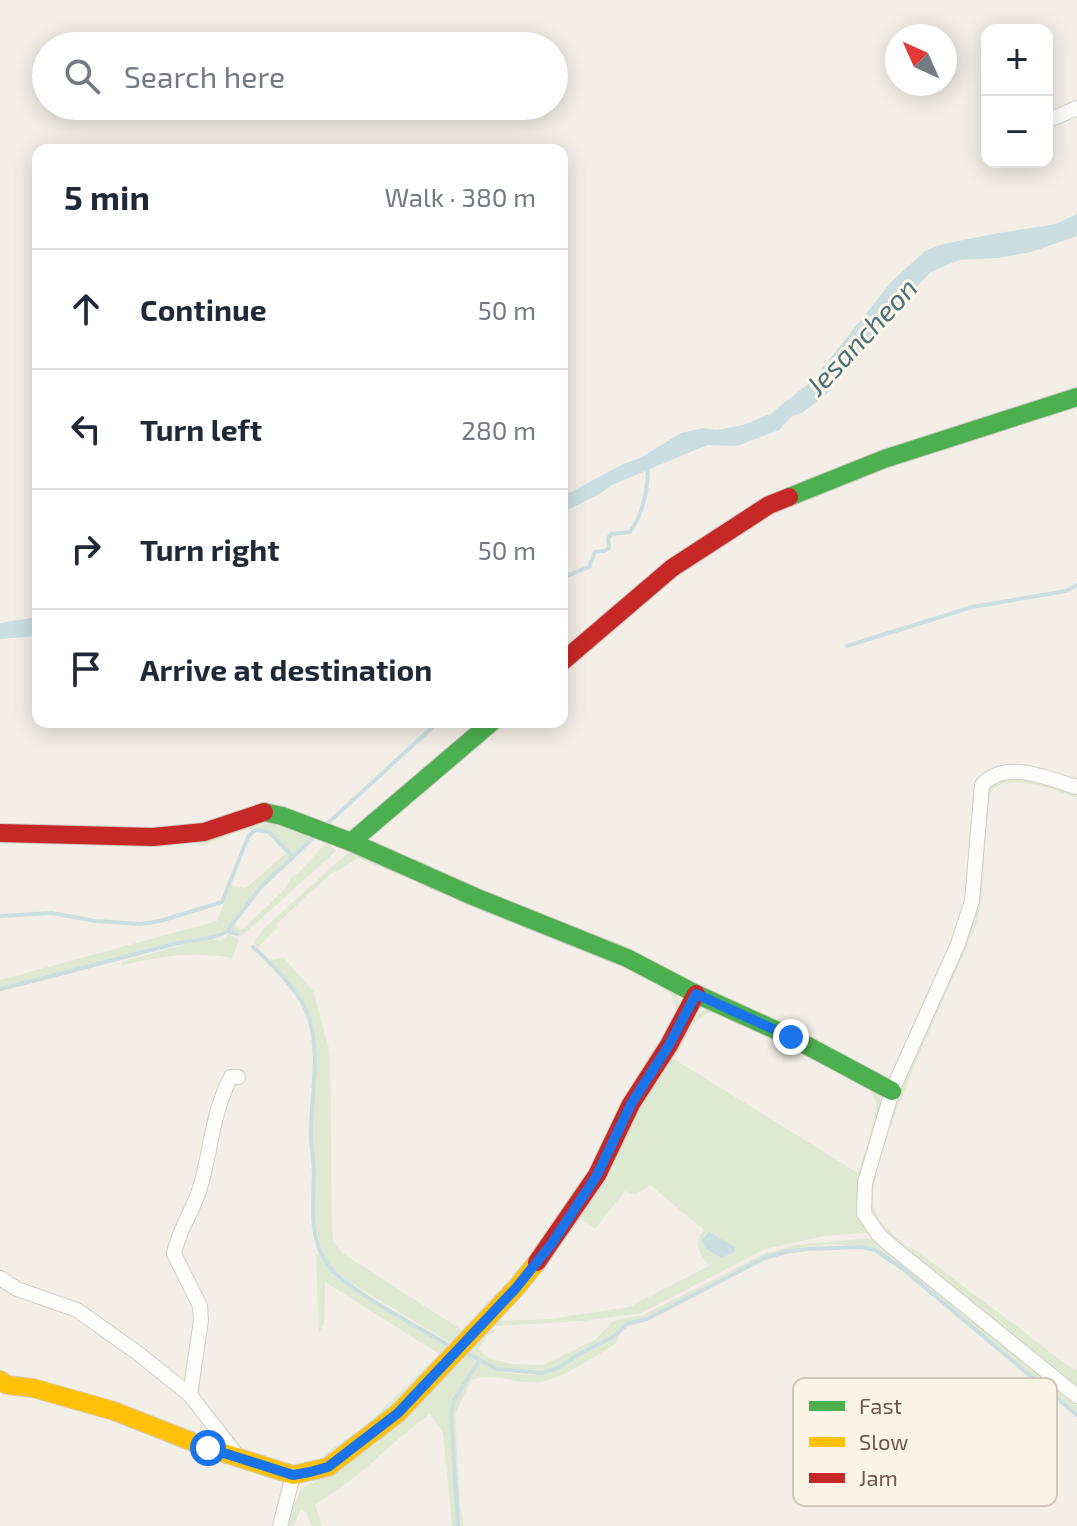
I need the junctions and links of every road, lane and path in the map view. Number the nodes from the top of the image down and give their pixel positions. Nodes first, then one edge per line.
1 (1077, 108) edge
2 (1053, 118) edge
3 (1077, 397) edge
4 (568, 657) edge
5 (485, 728) edge
6 (1077, 787) edge
7 (0, 833) edge
8 (351, 842) junction
9 (696, 994) junction
10 (238, 1077) dead end
11 (892, 1091) junction
12 (0, 1278) edge
13 (1055, 1378) edge
14 (0, 1380) edge
15 (1057, 1380) edge
16 (190, 1395) junction
17 (1077, 1396) edge
18 (239, 1458) junction
19 (293, 1475) junction
20 (280, 1526) edge

1 - 2 street
3 - 4 street
5 - 8 street
6 - 11 street
7 - 8 street
8 - 9 street
9 - 11 street
9 - 19 street
10 - 16 street
11 - 13 street
12 - 16 street
14 - 18 street
15 - 17 street
16 - 18 street
18 - 19 street
19 - 20 street

